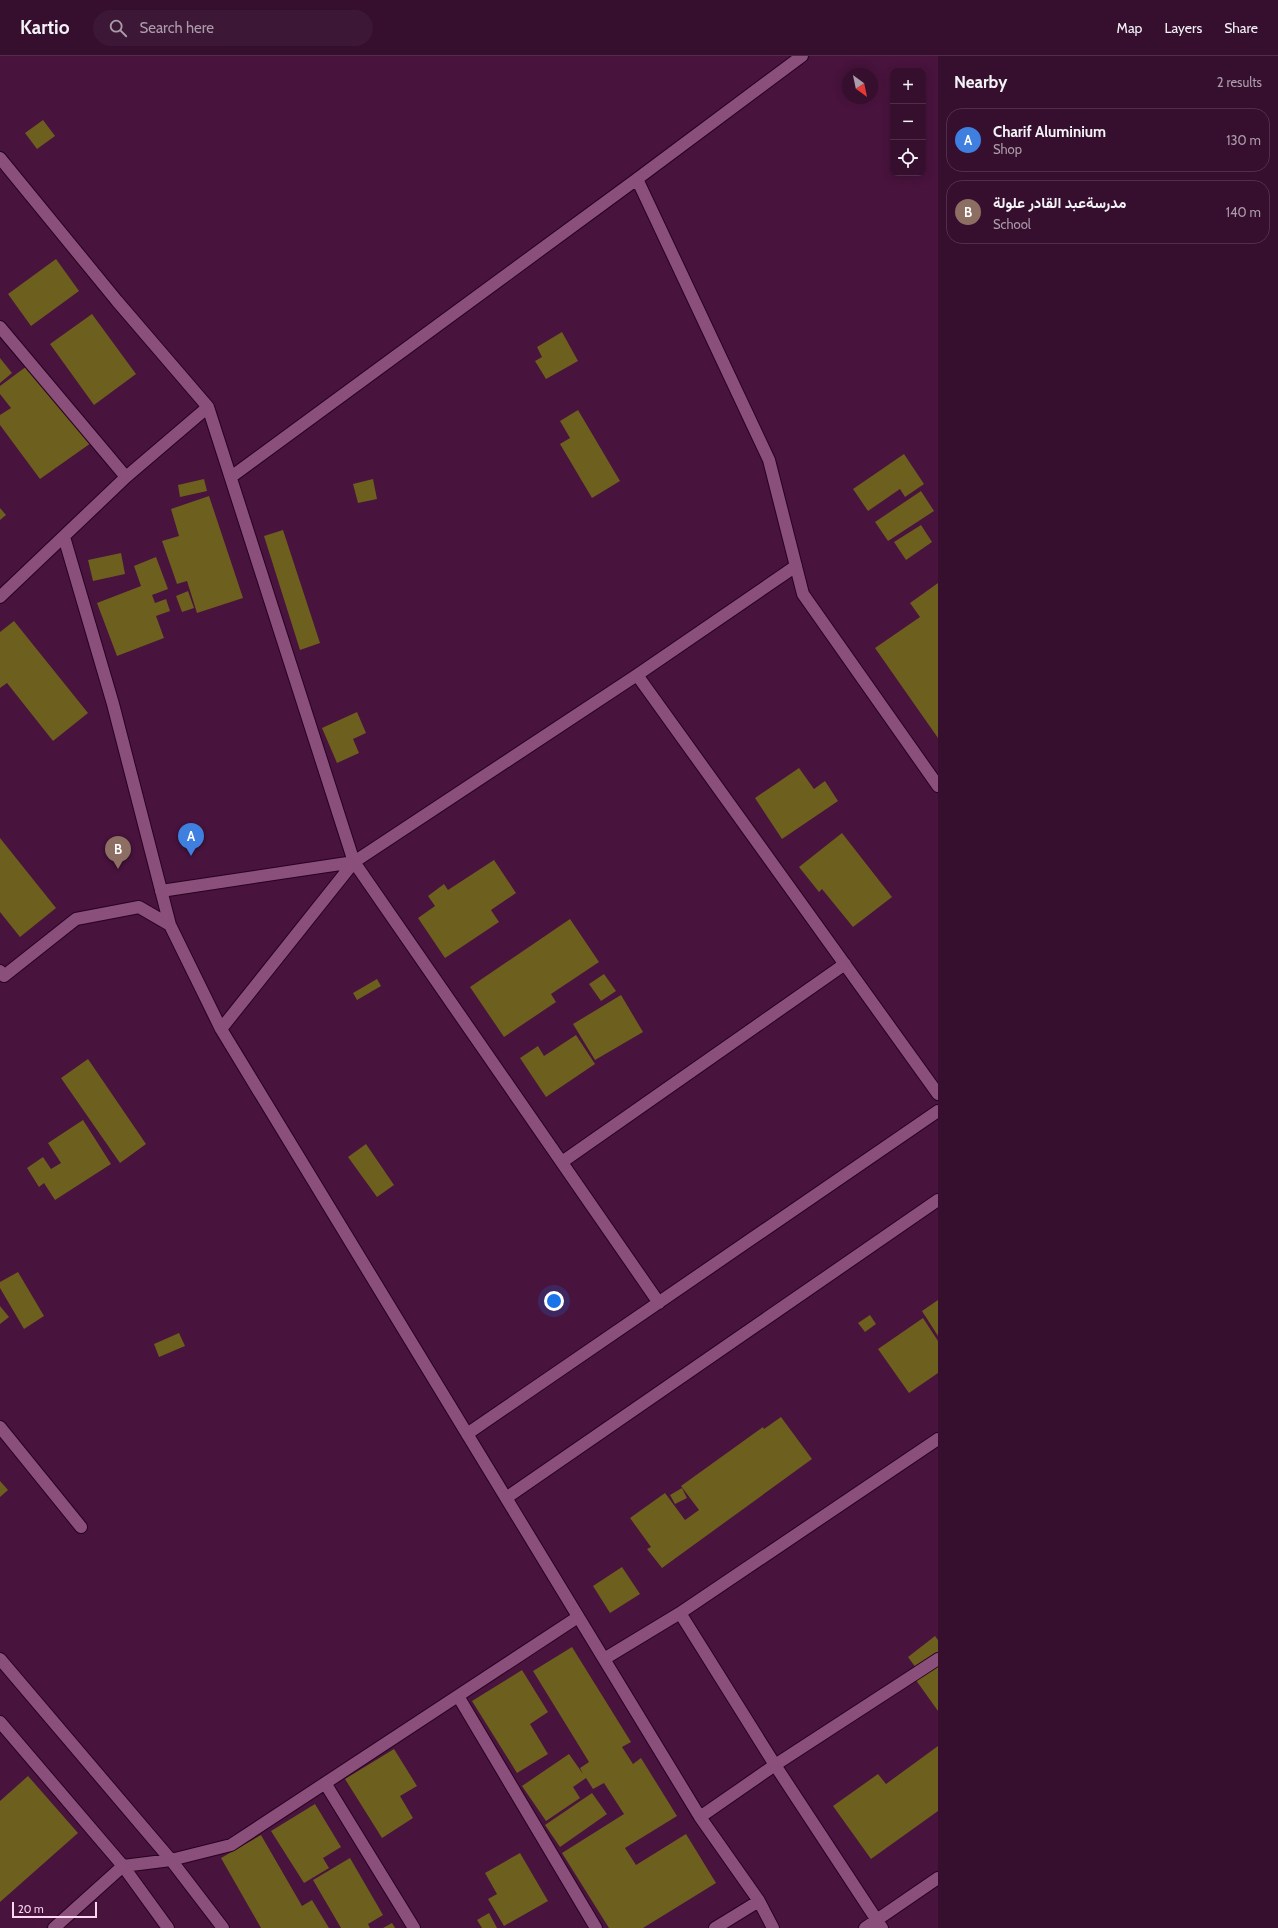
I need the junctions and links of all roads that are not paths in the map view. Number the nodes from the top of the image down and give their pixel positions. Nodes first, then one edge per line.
1 (802, 56) edge
2 (0, 158) edge
3 (637, 180) junction
4 (0, 327) edge
5 (208, 407) junction
6 (126, 477) junction
7 (231, 477) junction
8 (64, 537) junction
9 (796, 566) junction
10 (0, 597) edge
11 (637, 675) junction
12 (938, 786) edge
13 (354, 862) junction
14 (161, 891) junction
15 (170, 925) junction
16 (845, 964) junction
17 (1, 976) edge
18 (221, 1029) junction
19 (938, 1094) edge
20 (938, 1111) edge
21 (562, 1162) junction
22 (938, 1200) edge
23 (659, 1303) junction
24 (0, 1427) edge
25 (467, 1434) junction
26 (938, 1439) edge
27 (506, 1498) junction
28 (81, 1527) dead end
29 (680, 1613) junction
30 (578, 1617) junction
31 (0, 1659) edge
32 (604, 1659) junction
33 (938, 1659) edge
34 (458, 1696) junction
35 (0, 1722) edge
36 (775, 1764) junction
37 (325, 1783) junction
38 (700, 1817) junction
39 (171, 1860) junction
40 (123, 1866) junction
41 (938, 1878) edge
42 (759, 1901) junction
43 (879, 1924) edge
44 (54, 1928) edge
45 (168, 1928) edge
46 (223, 1928) edge
47 (414, 1928) edge
48 (596, 1928) edge
49 (715, 1928) edge
50 (773, 1928) edge
51 (865, 1928) edge

1 - 3 street
2 - 5 street
3 - 7 street
3 - 9 street
4 - 6 street
5 - 6 street
5 - 7 street
6 - 8 street
7 - 13 street
8 - 10 street
8 - 14 street
9 - 11 street
9 - 12 street
11 - 13 street
11 - 16 street
13 - 14 street
13 - 18 street
13 - 21 street
14 - 15 street
15 - 17 street
15 - 18 street
16 - 19 street
16 - 21 street
18 - 25 street
20 - 23 street
21 - 23 street
22 - 27 street
23 - 25 street
24 - 28 street
25 - 27 street
26 - 29 street
27 - 30 street
29 - 32 street
29 - 36 street
30 - 32 street
30 - 34 street
31 - 39 street
32 - 38 street
33 - 36 street
34 - 37 street
34 - 48 street
35 - 40 street
36 - 38 street
36 - 43 street
37 - 39 street
37 - 47 street
38 - 42 street
39 - 40 street
39 - 46 street
40 - 44 street
40 - 45 street
41 - 43 street
42 - 49 street
42 - 50 street
43 - 51 street

